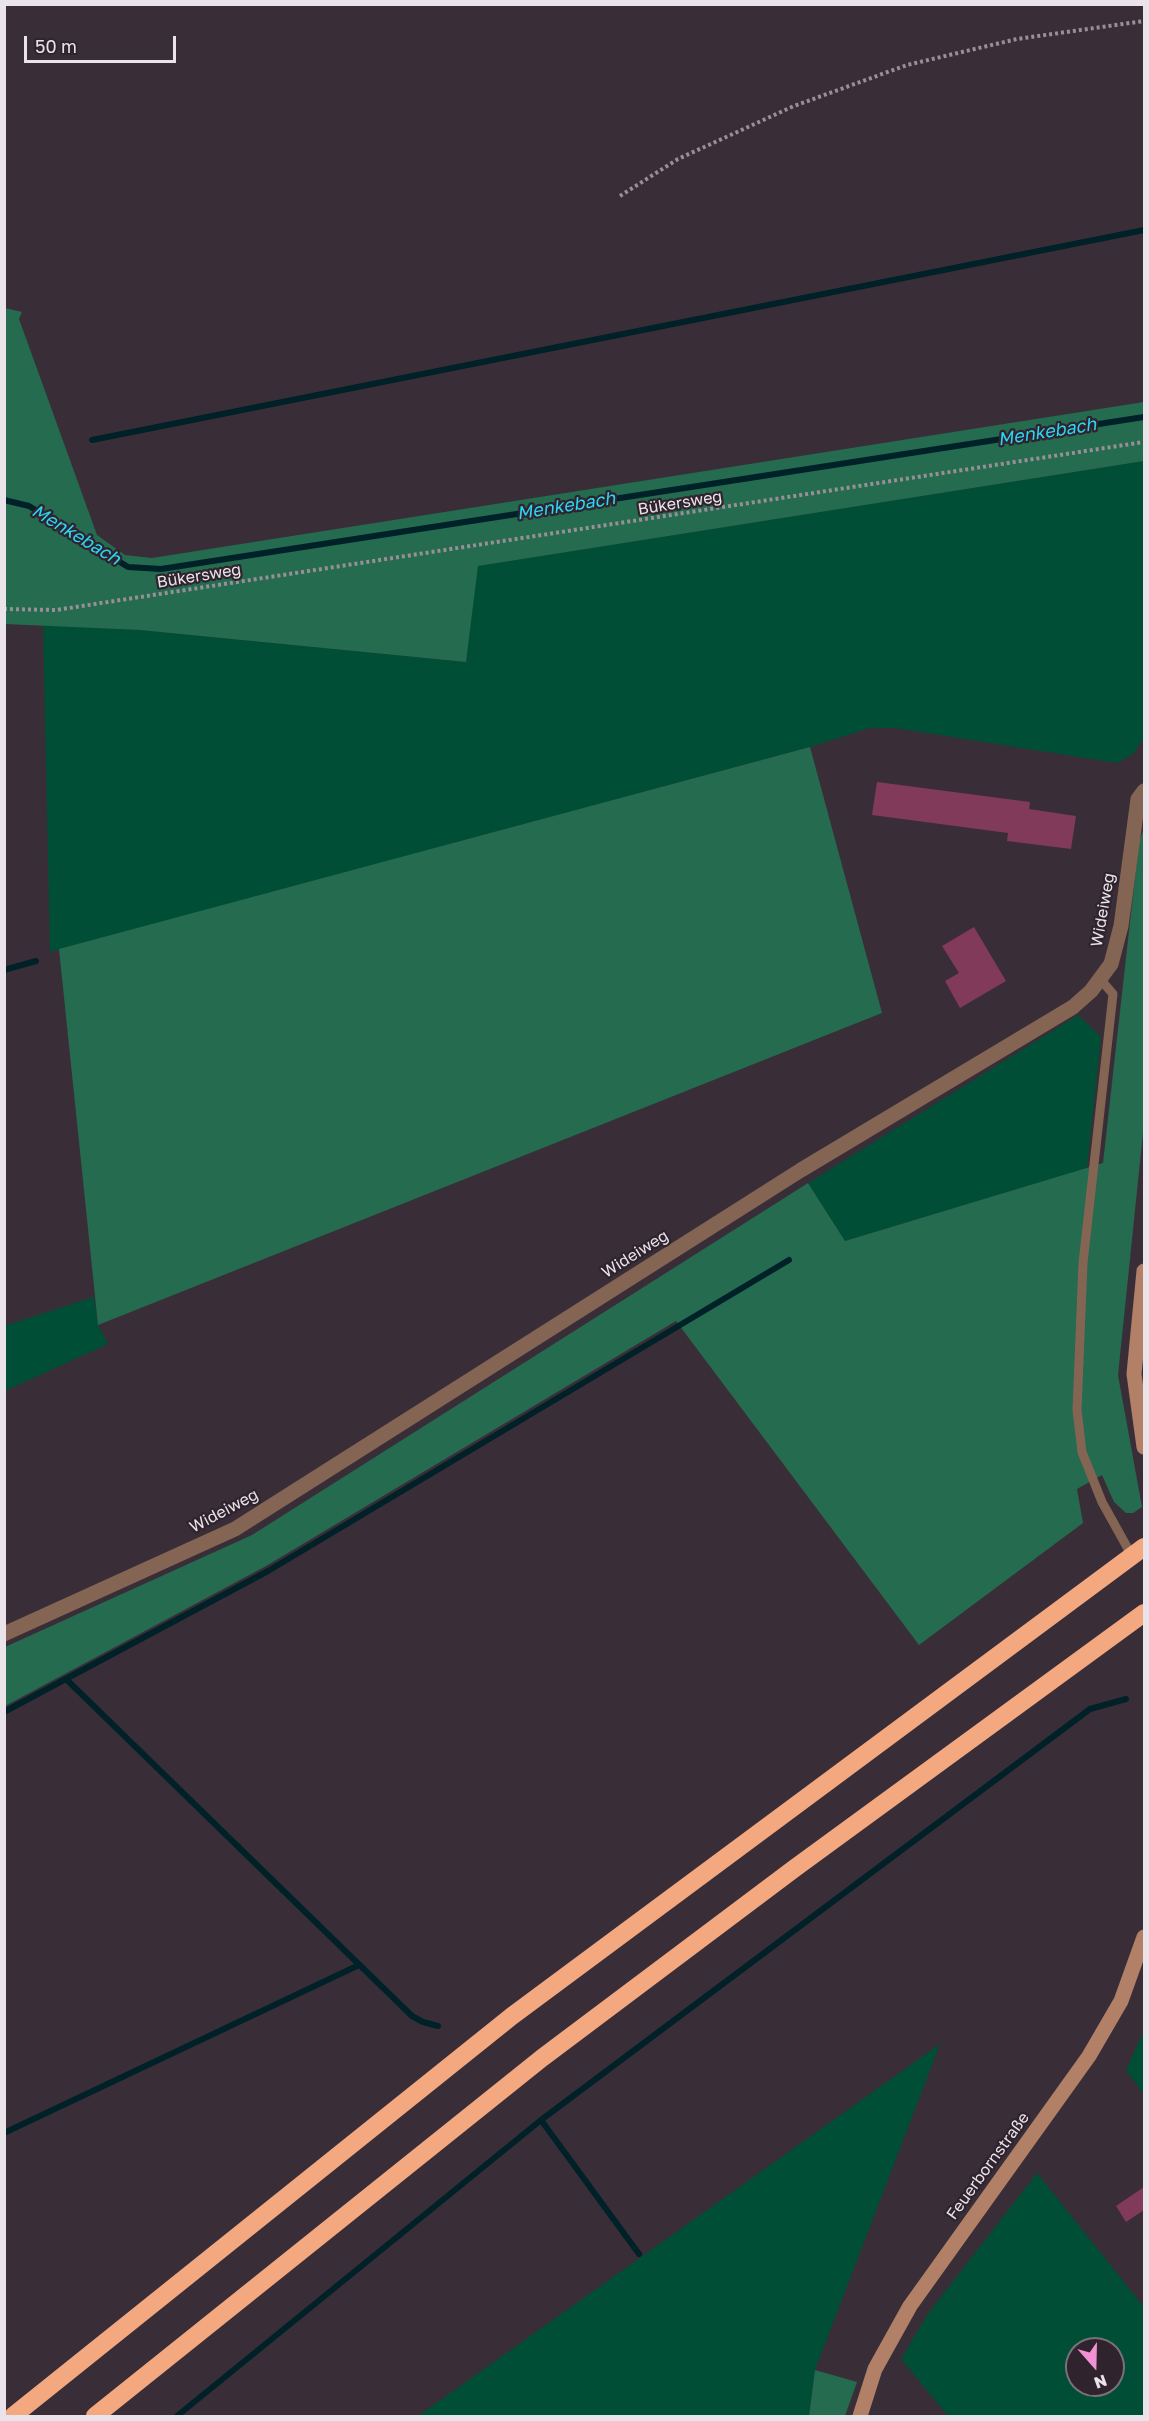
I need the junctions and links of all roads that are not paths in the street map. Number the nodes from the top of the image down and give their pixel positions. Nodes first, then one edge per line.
1 (1144, 790) edge
2 (1101, 980) junction
3 (1144, 1271) edge
4 (1144, 1447) edge
5 (1138, 1552) edge
6 (1144, 1613) edge
7 (4, 1634) edge
8 (1144, 1937) edge
9 (14, 2416) edge
10 (95, 2416) edge
11 (860, 2416) edge

1 - 2 street, Wideiweg
2 - 5 lane
2 - 7 street, Wideiweg
3 - 4 street
5 - 9 highway
6 - 10 highway
8 - 11 street, Feuerbornstraße

